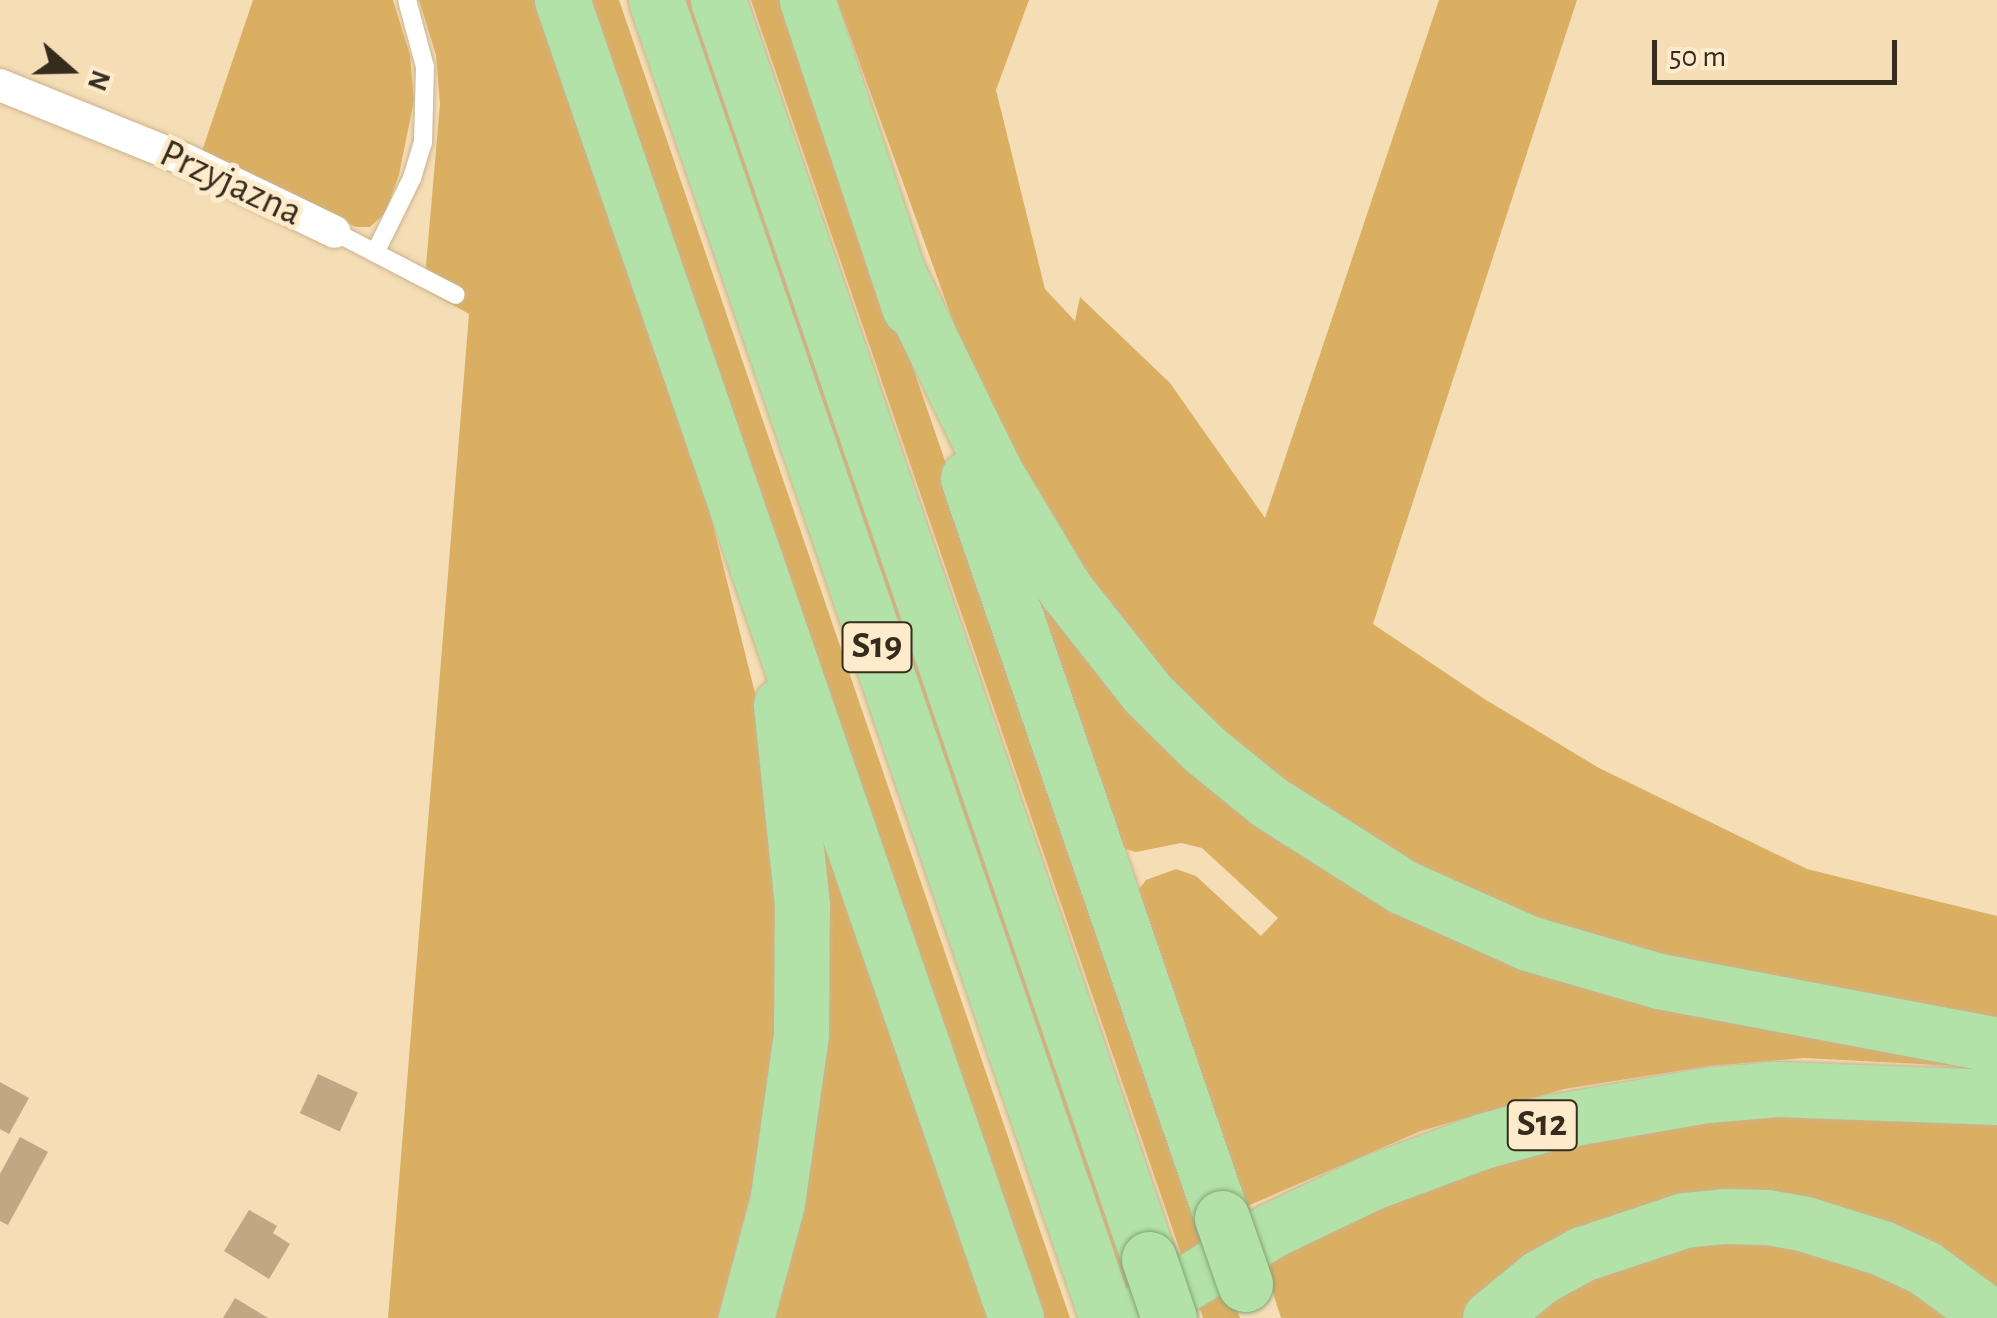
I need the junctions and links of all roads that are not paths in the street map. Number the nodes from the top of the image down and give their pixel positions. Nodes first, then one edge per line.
1 (407, 0) edge
2 (562, 0) edge
3 (656, 0) edge
4 (718, 0) edge
5 (807, 0) edge
6 (0, 85) edge
7 (335, 232) joint
8 (374, 252) junction
9 (898, 273) junction
10 (456, 295) dead end
11 (729, 494) junction
12 (1997, 1045) edge
13 (1997, 1097) edge
14 (1251, 1301) edge
15 (1112, 1310) edge
16 (746, 1318) edge
17 (1016, 1318) edge
18 (1169, 1318) edge
19 (1490, 1318) edge
20 (1993, 1318) edge

1 - 8 lane
2 - 11 highway
3 - 15 highway, S19
4 - 18 highway, S19, bridge
5 - 9 highway
6 - 7 street, Przyjazna
7 - 8 lane, Przyjazna
8 - 10 lane, Przyjazna
9 - 12 highway
9 - 14 highway, bridge
11 - 16 highway
11 - 17 highway
13 - 15 highway, S12
19 - 20 highway

